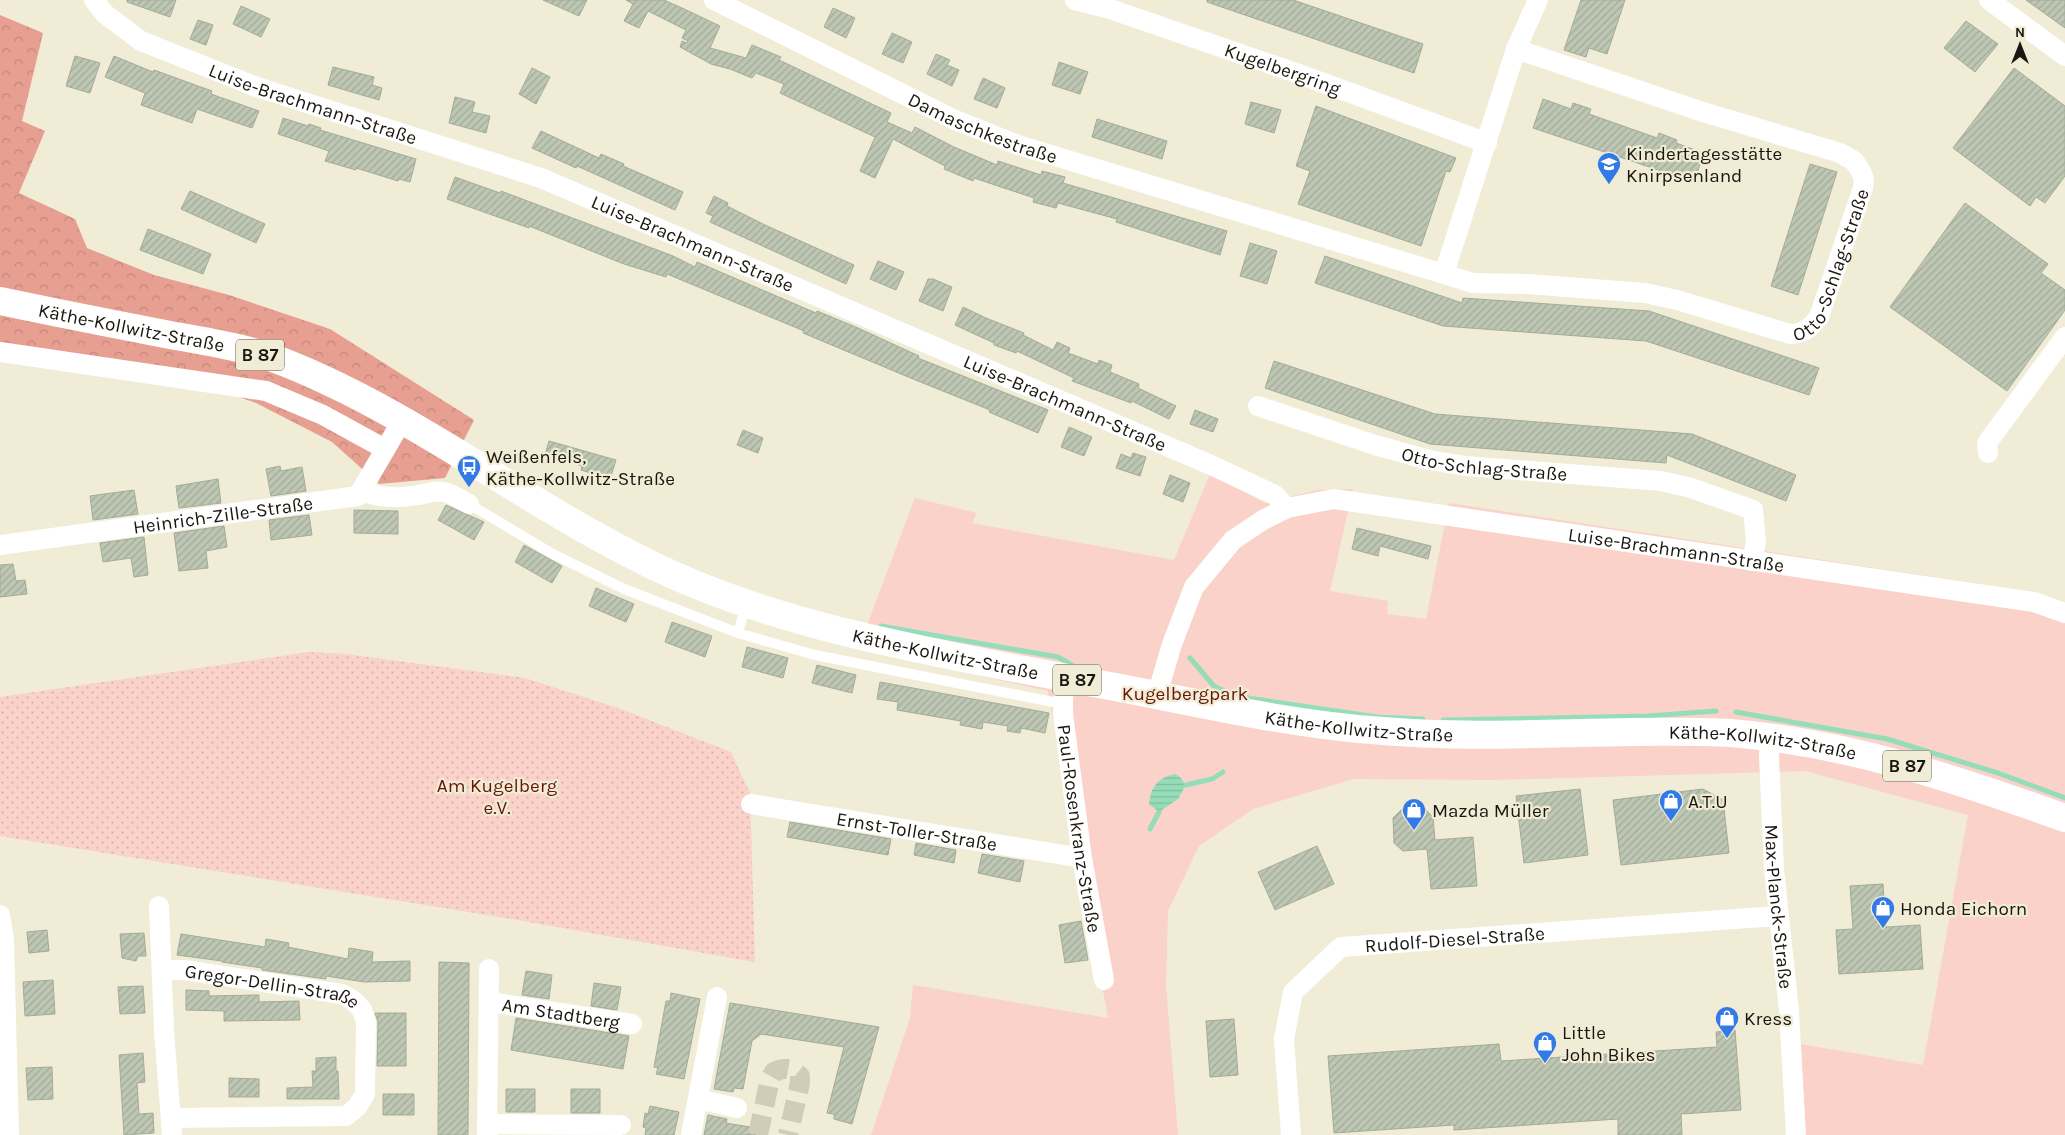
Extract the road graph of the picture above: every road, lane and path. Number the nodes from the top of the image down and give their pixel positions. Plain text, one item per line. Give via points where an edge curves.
1 (94, 0) edge
2 (714, 0) edge
3 (1075, 0) edge
4 (1538, 0) edge
5 (1989, 0) edge
6 (1516, 49) junction
7 (2065, 56) edge
8 (1487, 143) junction
9 (1312, 235) joint
10 (1444, 274) junction
11 (0, 302) edge
12 (2065, 337) edge
13 (0, 352) edge
14 (1258, 406) dead end
15 (403, 419) junction
16 (385, 449) junction
17 (1988, 453) dead end
18 (361, 491) junction
19 (469, 504) joint
20 (1287, 508) junction
21 (0, 545) edge
22 (1752, 561) junction
23 (747, 604) junction
24 (2065, 613) edge
25 (738, 633) junction
26 (1065, 691) junction
27 (1157, 695) junction
28 (1770, 737) junction
29 (751, 804) dead end
30 (2065, 818) edge
31 (1082, 858) junction
32 (159, 906) dead end
33 (0, 915) edge
34 (1778, 916) junction
35 (489, 969) dead end
36 (162, 970) junction
37 (1104, 980) dead end
38 (717, 997) dead end
39 (490, 1002) junction
40 (632, 1024) dead end
41 (698, 1100) junction
42 (737, 1108) dead end
43 (621, 1125) dead end
44 (172, 1126) edge
45 (487, 1130) edge
46 (9, 1135) edge
47 (691, 1135) edge
48 (1291, 1135) edge
49 (1796, 1135) edge

1 - 20 street, Luise-Brachmann-Straße via 105,14 141,41 254,86 540,178 1211,465 1275,495
2 - 9 street, Damaschkestraße via 983,132
3 - 8 street, Kugelbergring via 1299,74
4 - 6 street
5 - 7 street
6 - 8 street
6 - 10 street, Otto-Schlag-Straße via 1703,112 1840,153 1854,161 1861,170 1864,179 1859,201 1819,317 1802,334 1790,334 1645,292 1472,282
8 - 10 street
9 - 10 street, Otto-Schlag-Straße
11 - 15 main road, Käthe-Kollwitz-Straße / B 87 via 234,347 282,361
12 - 17 street via 1987,443
13 - 16 street via 266,391 323,415
14 - 22 street, Otto-Schlag-Straße via 1375,445 1437,461 1661,481 1691,488 1753,510 1756,542
15 - 16 street
15 - 23 main road, Käthe-Kollwitz-Straße / B 87 via 635,557
16 - 18 street
18 - 19 street via 377,498 446,492
18 - 21 street, Heinrich-Zille-Straße via 358,496
19 - 25 lane via 553,554 624,589
20 - 22 street, Luise-Brachmann-Straße via 1334,499
20 - 27 street, Luise-Brachmann-Straße via 1233,540 1194,587
22 - 24 street, Luise-Brachmann-Straße via 2034,602
23 - 25 lane
23 - 26 main road, Käthe-Kollwitz-Straße / B 87
25 - 26 lane via 815,655
26 - 27 main road, Käthe-Kollwitz-Straße / B 87
26 - 31 street, Paul-Rosenkranz-Straße
27 - 28 main road, Käthe-Kollwitz-Straße / B 87 via 1282,719 1385,732 1448,735 1706,732
28 - 30 main road, Käthe-Kollwitz-Straße / B 87 via 1838,748 1895,762
28 - 34 street, Max-Planck-Straße via 1768,756
29 - 31 street, Ernst-Toller-Straße
31 - 37 street, Paul-Rosenkranz-Straße
32 - 36 street, Gregor-Dellin-Straße
33 - 46 street via 4,939
34 - 48 street, Rudolf-Diesel-Straße via 1341,947 1293,992 1284,1039
34 - 49 street, Max-Planck-Straße via 1789,1011
35 - 39 street, Am Stadtberg
36 - 44 street, Gregor-Dellin-Straße
36 - 44 street, Gregor-Dellin-Straße via 184,970 342,994 362,1010 366,1022 365,1094 346,1116
38 - 41 street
39 - 40 street, Am Stadtberg
39 - 45 street, Am Stadtberg
41 - 42 street
41 - 47 street
43 - 45 street, Am Stadtberg

